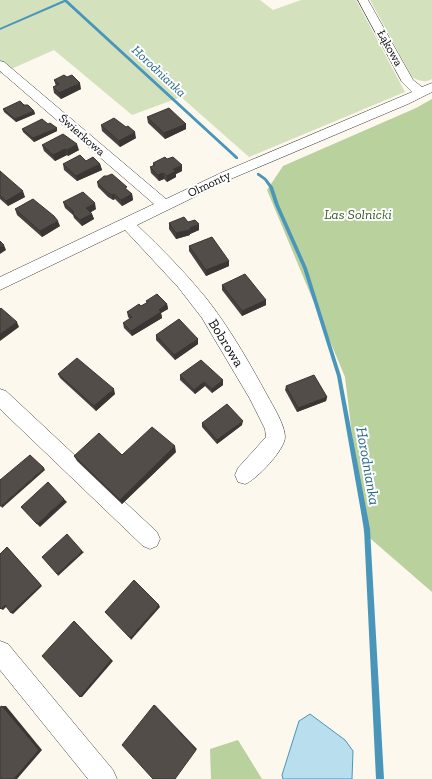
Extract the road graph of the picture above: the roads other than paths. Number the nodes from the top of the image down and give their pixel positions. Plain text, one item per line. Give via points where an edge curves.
1 (363, 0) edge
2 (0, 65) edge
3 (427, 90) edge
4 (164, 205) junction
5 (127, 223) junction
6 (0, 284) edge
7 (0, 397) edge
8 (245, 475) dead end
9 (150, 539) dead end
10 (0, 652) edge
11 (104, 779) edge

1 - 3 street, Łąkowa via 408,82
2 - 4 street, Świerkowa
3 - 4 street, Olmonty
4 - 5 street, Olmonty
5 - 6 street, Olmonty
5 - 8 street, Bobrowa via 200,303 267,411 276,430 276,439
7 - 9 street
10 - 11 street

